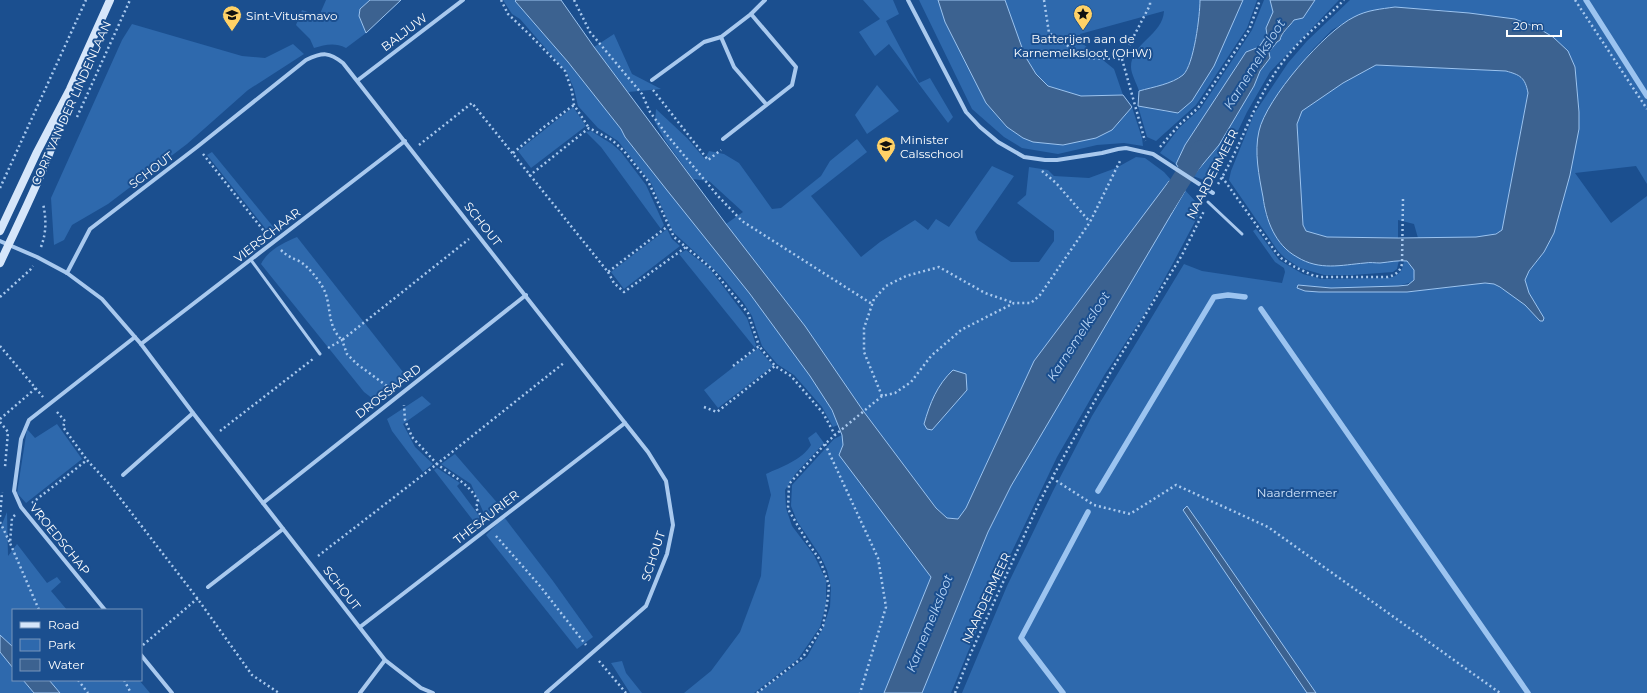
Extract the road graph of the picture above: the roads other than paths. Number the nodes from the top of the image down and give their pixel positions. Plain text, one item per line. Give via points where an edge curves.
1 (110, 0) edge
2 (463, 0) edge
3 (765, 0) edge
4 (908, 0) edge
5 (751, 14) junction
6 (721, 37) junction
7 (358, 80) junction
8 (652, 80) road end
9 (70, 89) junction
10 (766, 104) junction
11 (723, 139) road end
12 (405, 141) junction
13 (1212, 193) road end
14 (1208, 202) road end
15 (0, 230) edge
16 (1242, 234) dead end
17 (0, 241) edge
18 (8, 244) junction
19 (251, 260) junction
20 (0, 263) edge
21 (66, 273) junction
22 (526, 295) junction
23 (135, 337) junction
24 (141, 344) junction
25 (320, 354) road end
26 (193, 413) junction
27 (625, 423) junction
28 (123, 475) dead end
29 (263, 503) junction
30 (283, 529) junction
31 (208, 588) road end
32 (104, 609) edge
33 (360, 627) junction
34 (142, 656) edge
35 (385, 660) junction
36 (172, 693) edge
37 (360, 693) edge
38 (433, 693) edge
39 (546, 693) edge

1 - 9 main road, CORT VAN DER LINDENLAAN
2 - 7 street, BALJUW
3 - 5 street
4 - 13 street via 966,112 998,142 1024,157 1045,160 1126,148 1153,154
5 - 6 street
5 - 10 street via 796,68 792,85
6 - 8 street via 704,42
6 - 10 street via 734,67
7 - 12 street, SCHOUT
7 - 21 street, SCHOUT via 344,63 333,55 319,54 306,60 90,228
9 - 15 main road, CORT VAN DER LINDENLAAN
9 - 18 main road, CORT VAN DER LINDENLAAN via 62,118 37,183
10 - 11 street
12 - 19 street, VIERSCHAAR
12 - 22 street, SCHOUT
14 - 16 lane
17 - 18 street, SCHOUT
18 - 20 main road, CORT VAN DER LINDENLAAN
18 - 21 street, SCHOUT
19 - 24 street, VIERSCHAAR
19 - 25 lane
21 - 23 street, SCHOUT via 102,299
22 - 27 street, SCHOUT
22 - 29 street, DROSSAARD
23 - 24 street, SCHOUT
23 - 32 street, VROEDSCHAP via 29,420 21,439 14,490 22,508
24 - 26 street, SCHOUT
26 - 28 street
26 - 29 street, SCHOUT
27 - 33 street, THESAURIER
27 - 39 street, SCHOUT via 648,452 666,481 673,525 667,554 646,606
29 - 30 street, SCHOUT
30 - 31 street
30 - 33 street, SCHOUT
33 - 35 street, SCHOUT
34 - 36 street
35 - 37 street
35 - 38 street, SCHOUT via 421,688

